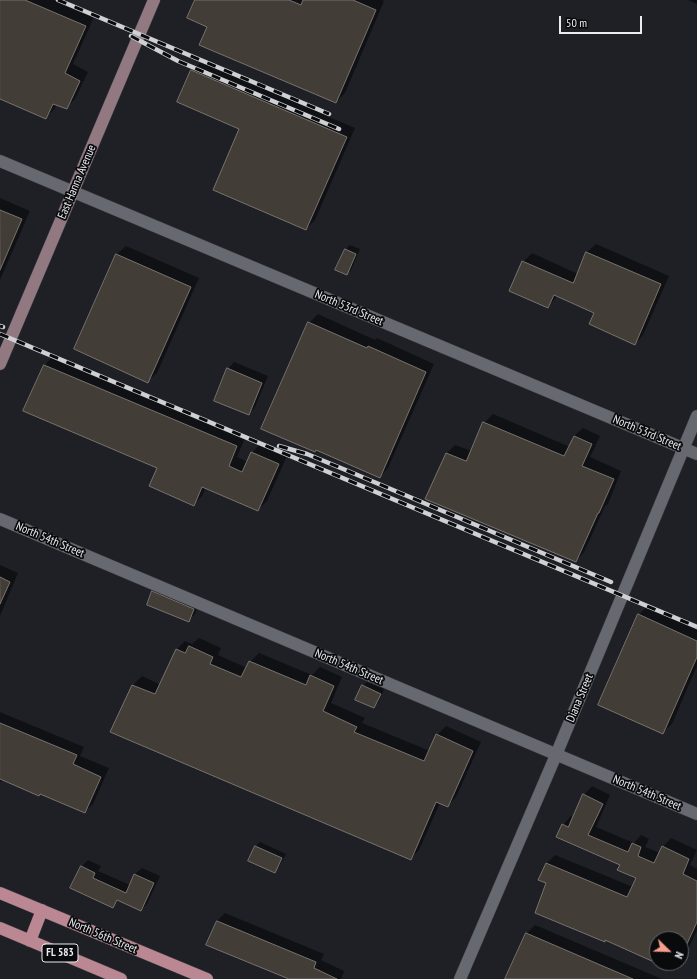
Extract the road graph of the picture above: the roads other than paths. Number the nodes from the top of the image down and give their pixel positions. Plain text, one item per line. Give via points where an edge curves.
1 (154, 0) edge
2 (0, 161) edge
3 (73, 191) junction
4 (0, 364) edge
5 (697, 416) edge
6 (683, 449) junction
7 (697, 454) edge
8 (0, 520) edge
9 (556, 755) junction
10 (697, 814) edge
11 (0, 892) edge
12 (42, 910) junction
13 (0, 928) edge
14 (30, 940) junction
15 (121, 979) edge
16 (207, 979) edge
17 (460, 979) edge

1 - 3 street, East Hanna Avenue
2 - 3 street, North 53rd Street
3 - 4 street, East Hanna Avenue
3 - 6 street, North 53rd Street
5 - 6 street, Diana Street
6 - 7 street, North 53rd Street
6 - 9 street, Diana Street
8 - 9 street, North 54th Street
9 - 10 street, North 54th Street
9 - 17 street, Diana Street
11 - 12 main road, North 56th Street / FL 583
12 - 14 main road
12 - 16 main road, North 56th Street / FL 583
13 - 14 main road, FL 583
14 - 15 main road, FL 583

